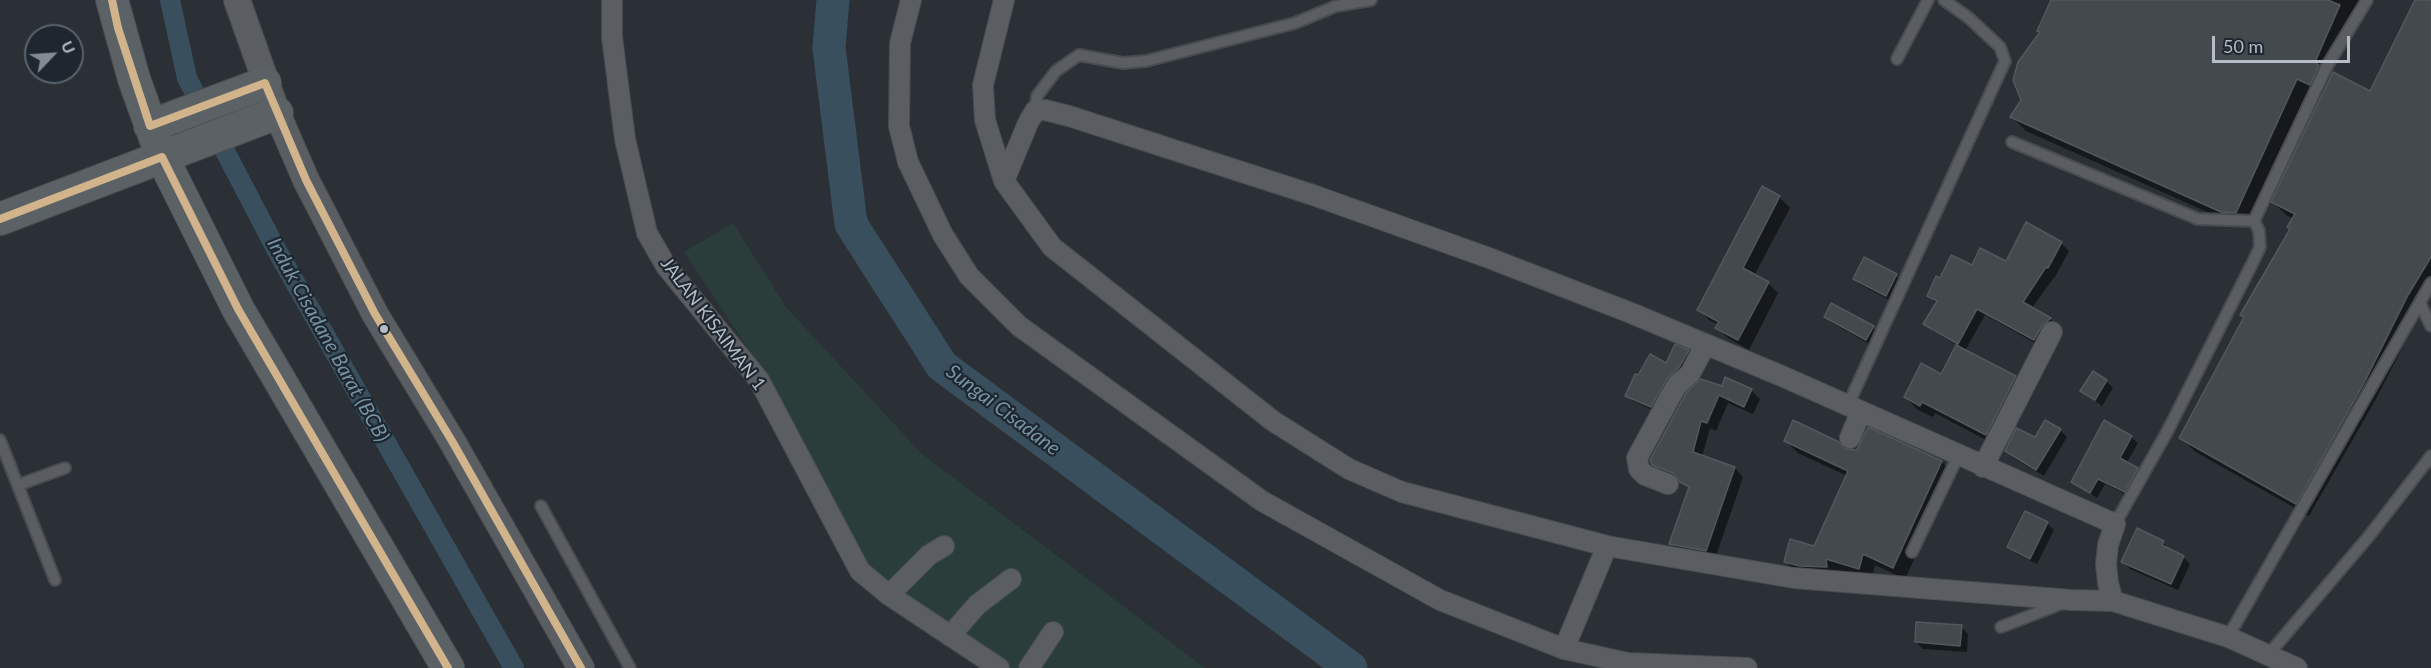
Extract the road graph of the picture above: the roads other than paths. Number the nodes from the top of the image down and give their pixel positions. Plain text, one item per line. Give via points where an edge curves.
1 (112, 0) edge
2 (237, 0) edge
3 (612, 0) edge
4 (911, 0) edge
5 (1004, 0) edge
6 (1371, 0) edge
7 (1929, 0) edge
8 (1944, 0) edge
9 (2367, 0) edge
10 (1897, 59) dead end
11 (256, 87) junction
12 (1035, 111) junction
13 (268, 116) junction
14 (158, 124) junction
15 (2013, 142) dead end
16 (170, 154) junction
17 (1004, 182) junction
18 (0, 219) edge
19 (2254, 221) junction
20 (2431, 283) edge
21 (2420, 303) junction
22 (2431, 326) edge
23 (2052, 332) dead end
24 (1705, 345) junction
25 (1855, 408) junction
26 (1850, 438) dead end
27 (0, 440) edge
28 (1959, 454) junction
29 (2431, 456) edge
30 (1983, 466) junction
31 (65, 468) dead end
32 (1668, 484) dead end
33 (18, 485) junction
34 (541, 506) dead end
35 (2115, 524) junction
36 (944, 546) dead end
37 (1607, 546) junction
38 (1912, 552) dead end
39 (1011, 579) dead end
40 (55, 580) dead end
41 (888, 595) junction
42 (2071, 600) junction
43 (2113, 601) junction
44 (2001, 627) dead end
45 (1053, 632) dead end
46 (950, 636) junction
47 (2228, 636) junction
48 (1564, 649) junction
49 (2268, 655) junction
50 (448, 668) edge
51 (581, 668) edge
52 (630, 668) edge
53 (999, 668) edge
54 (1029, 668) edge
55 (1747, 668) edge
56 (2297, 668) edge

1 - 14 main road via 118,28
2 - 11 street
3 - 41 street, JALAN KISAIMAN 1 via 612,36 625,139 647,233 666,266 759,380 860,571
4 - 48 street via 900,43 899,126 908,162 943,235 969,276 1019,326 1262,501 1440,600
5 - 17 street via 983,85 985,120
6 - 12 lane via 1336,6 1295,23 1146,61 1123,63 1080,55 1056,71 1037,96
7 - 10 lane
8 - 25 lane via 2000,46 2005,62
9 - 19 lane via 2327,66
11 - 13 street
11 - 14 main road
12 - 17 street
12 - 24 street via 1069,116 1313,195 1489,258
13 - 16 main road
13 - 51 street via 306,180 375,314
14 - 16 main road
15 - 19 lane via 2198,219
16 - 18 main road
16 - 50 main road via 238,309
17 - 37 street via 1052,247 1274,421 1349,469 1402,492
19 - 35 lane via 2261,239 2254,260 2167,432
20 - 21 lane
21 - 22 lane
21 - 47 lane
23 - 30 street
24 - 25 street
24 - 32 street via 1690,374 1670,397 1637,458 1645,476
25 - 26 street
25 - 28 street
27 - 33 lane
28 - 30 street
28 - 38 lane
29 - 49 lane
30 - 35 street
31 - 33 lane
33 - 40 lane
34 - 52 lane
35 - 43 street via 2106,564
36 - 41 street via 929,555
37 - 42 street via 1794,578
37 - 48 street
39 - 46 street via 977,605
41 - 46 street, JALAN KISAIMAN 1
42 - 43 street
42 - 44 lane
43 - 47 street
45 - 54 street
46 - 53 street, JALAN KISAIMAN 1
47 - 49 street
48 - 55 street via 1628,663
49 - 56 street

